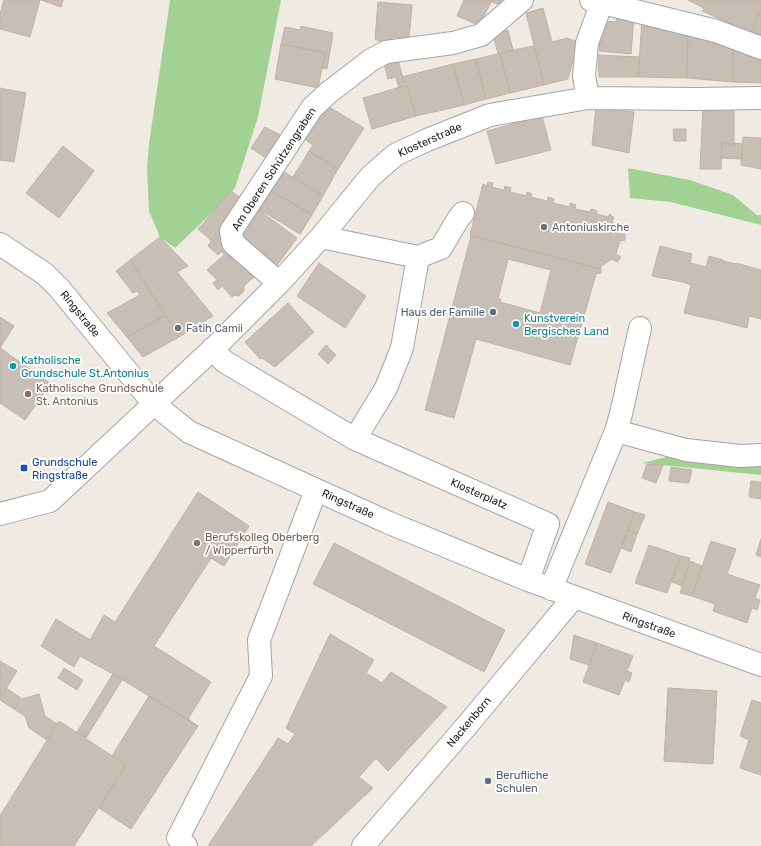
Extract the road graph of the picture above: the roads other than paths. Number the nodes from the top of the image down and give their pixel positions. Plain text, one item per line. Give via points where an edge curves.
1 (522, 0) edge
2 (597, 1) edge
3 (761, 48) edge
4 (588, 98) junction
5 (761, 98) edge
6 (463, 213) dead end
7 (321, 237) junction
8 (0, 244) edge
9 (418, 257) junction
10 (279, 283) junction
11 (640, 328) dead end
12 (215, 347) junction
13 (154, 404) junction
14 (616, 431) junction
15 (355, 439) junction
16 (761, 455) edge
17 (316, 490) junction
18 (0, 514) edge
19 (528, 580) junction
20 (551, 589) junction
21 (574, 597) junction
22 (761, 665) edge
23 (186, 846) edge
24 (363, 846) edge

1 - 10 street, Am Oberen Schützengraben via 481,35 453,43 386,52 371,60 312,108 231,231 233,243
2 - 3 street via 716,31
2 - 4 street via 587,43 584,76
4 - 5 street, Klosterstraße
4 - 7 street, Klosterstraße via 490,115 427,140 395,156 370,177
6 - 9 street via 441,248
7 - 9 street
7 - 10 street, Klosterstraße
8 - 13 street, Ringstraße via 45,274 59,288
9 - 15 street via 402,348 386,388
10 - 12 street, Klosterstraße
11 - 14 street
12 - 13 street, Klosterstraße
12 - 15 street, Klosterplatz via 225,362
13 - 17 street, Ringstraße via 189,432
13 - 18 street, Klosterstraße via 50,501
14 - 16 street via 686,450 740,456
14 - 20 street
15 - 19 street, Klosterplatz via 548,524
17 - 19 street, Ringstraße
17 - 23 street via 259,640 261,676 178,838
19 - 20 street, Ringstraße
20 - 21 street, Ringstraße
21 - 22 street, Ringstraße
21 - 24 street, Nackenborn

